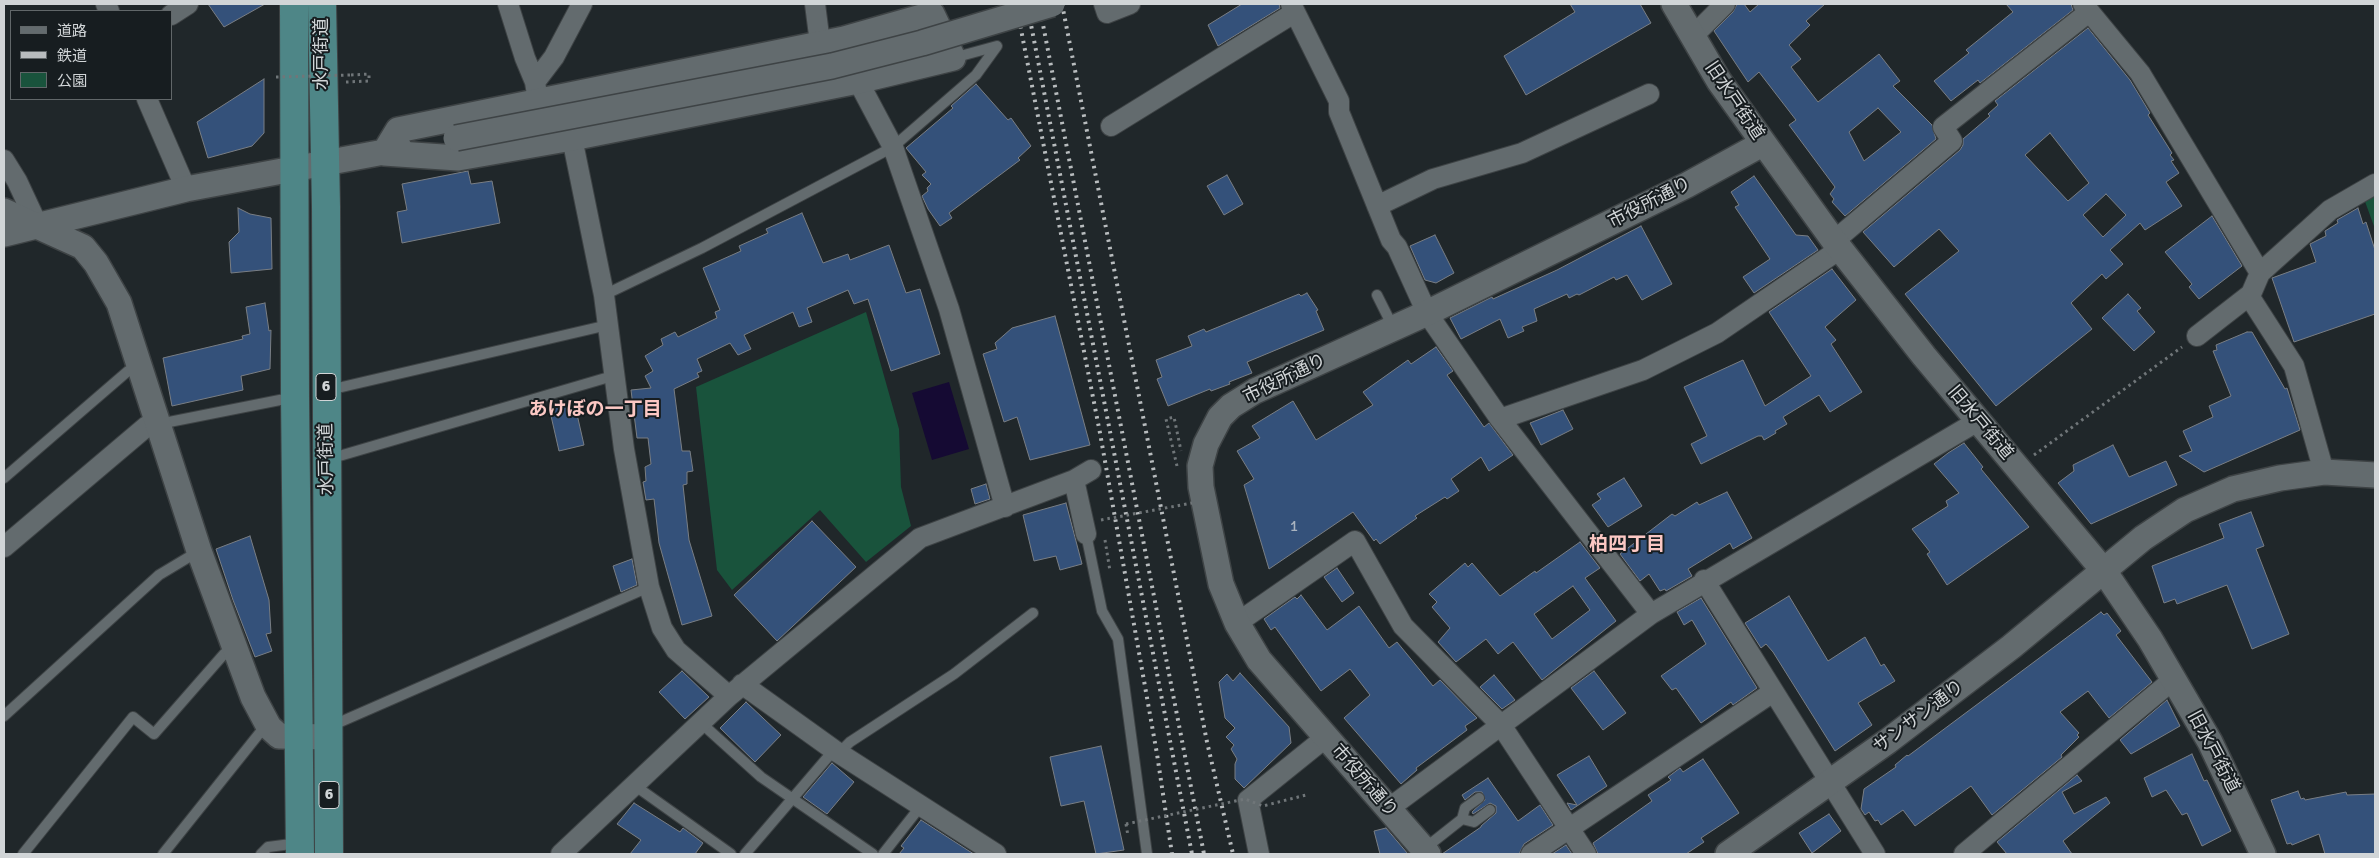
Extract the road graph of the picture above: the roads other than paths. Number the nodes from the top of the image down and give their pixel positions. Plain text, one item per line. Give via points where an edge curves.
1 (188, 4) edge
2 (294, 4) edge
3 (322, 4) edge
4 (508, 4) edge
5 (582, 4) edge
6 (815, 4) edge
7 (1052, 4) edge
8 (1104, 4) edge
9 (1130, 4) edge
10 (1674, 4) edge
11 (1725, 4) edge
12 (1293, 8) edge
13 (2086, 8) edge
14 (929, 9) edge
15 (172, 14) edge
16 (1692, 37) junction
17 (832, 41) junction
18 (953, 58) junction
19 (858, 81) junction
20 (536, 92) junction
21 (1649, 94) dead end
22 (147, 100) edge
23 (1111, 126) dead end
24 (572, 138) junction
25 (1762, 144) junction
26 (893, 146) junction
27 (384, 153) junction
28 (4, 160) edge
29 (324, 165) junction
30 (293, 170) junction
31 (2375, 184) edge
32 (186, 189) junction
33 (1377, 206) junction
34 (4, 211) edge
35 (38, 226) junction
36 (4, 234) edge
37 (1837, 245) junction
38 (2260, 273) junction
39 (2251, 294) junction
40 (604, 295) junction
41 (1377, 295) dead end
42 (1427, 313) junction
43 (608, 325) junction
44 (1394, 328) junction
45 (2196, 336) road end
46 (141, 367) junction
47 (616, 375) junction
48 (326, 390) junction
49 (295, 397) junction
50 (1500, 419) junction
51 (1978, 421) junction
52 (159, 424) junction
53 (327, 460) junction
54 (2324, 472) junction
55 (2375, 475) edge
56 (4, 478) edge
57 (1005, 508) junction
58 (1086, 534) joint
59 (4, 547) edge
60 (199, 551) junction
61 (2104, 571) junction
62 (1704, 580) junction
63 (649, 588) junction
64 (1033, 613) dead end
65 (1651, 614) junction
66 (1237, 624) junction
67 (234, 650) junction
68 (2174, 679) junction
69 (736, 690) junction
70 (1774, 692) junction
71 (4, 716) edge
72 (700, 722) junction
73 (1501, 725) junction
74 (269, 726) junction
75 (329, 732) junction
76 (299, 738) junction
77 (1325, 738) junction
78 (836, 751) junction
79 (1832, 782) junction
80 (634, 786) junction
81 (1478, 798) dead end
82 (792, 799) junction
83 (920, 807) junction
84 (1388, 809) junction
85 (1490, 810) dead end
86 (1462, 819) junction
87 (1571, 828) junction
88 (300, 849) edge
89 (1426, 852) edge
90 (23, 854) edge
91 (163, 854) edge
92 (261, 854) edge
93 (329, 854) edge
94 (561, 854) edge
95 (731, 854) edge
96 (745, 854) edge
97 (873, 854) edge
98 (883, 854) edge
99 (996, 854) edge
100 (1147, 854) edge
101 (1259, 854) edge
102 (1531, 854) edge
103 (1586, 854) edge
104 (1728, 854) edge
105 (1875, 854) edge
106 (1964, 854) edge
107 (2263, 854) edge

1 - 15 street
2 - 30 highway, 水戸街道 / 6
3 - 29 highway, 水戸街道 / 6
4 - 20 street
5 - 20 street
6 - 17 street
7 - 27 street, bridge via 832,66
8 - 9 street via 1107,12
10 - 16 street, 旧水戸街道
11 - 16 street
12 - 23 street
12 - 33 street via 1339,101 1339,112
13 - 37 street via 1943,127 1952,141
13 - 38 street via 2140,73
14 - 17 street
14 - 18 street
16 - 25 street, 旧水戸街道
17 - 19 street
17 - 20 street
18 - 19 street
18 - 26 lane via 997,46 976,75
19 - 24 street
19 - 26 street
20 - 27 street via 398,130
21 - 33 street via 1522,153 1433,179
22 - 32 street
24 - 27 street via 458,158
24 - 40 street
25 - 37 street, 旧水戸街道
25 - 42 street, 市役所通り via 1687,185
26 - 40 lane via 702,248
26 - 57 street via 949,309
27 - 29 street
28 - 35 street
29 - 30 street
29 - 48 highway, 水戸街道 / 6
30 - 32 street
30 - 49 highway, 水戸街道 / 6
31 - 38 street via 2330,210
32 - 35 street
33 - 42 street
34 - 35 street
35 - 36 street
35 - 46 street via 83,247 96,263 119,303
37 - 50 street via 1717,333 1643,370
37 - 51 street, 旧水戸街道
38 - 39 street
39 - 45 street
39 - 54 street via 2251,299 2294,366
40 - 43 street
41 - 44 lane
42 - 44 street, 市役所通り
42 - 50 street
43 - 47 street
43 - 48 lane
44 - 66 street, 市役所通り via 1255,391 1231,406 1206,444 1200,466 1201,486 1221,584
46 - 52 street
46 - 56 lane via 128,371
47 - 53 lane
47 - 63 street via 622,440
48 - 53 highway, 水戸街道 / 6
49 - 52 lane
49 - 76 highway, 水戸街道 / 6
50 - 65 street
51 - 61 street, 旧水戸街道
51 - 62 street
52 - 59 street via 147,426
52 - 60 street
53 - 75 highway, 水戸街道 / 6
54 - 55 street, サンサン通り
54 - 61 street, サンサン通り via 2234,489 2185,510 2143,538
57 - 58 street via 1082,475
57 - 69 street via 920,538
58 - 100 lane via 1102,611 1118,639
60 - 67 street
60 - 71 lane via 159,575
61 - 68 street, 旧水戸街道
61 - 79 street, サンサン通り via 2011,647
62 - 65 street
62 - 70 street
63 - 69 street via 662,628 676,650
63 - 75 lane
64 - 78 lane via 954,674
65 - 73 street
66 - 73 street via 1355,541 1403,626
66 - 77 street, 市役所通り via 1259,660
67 - 74 street
67 - 90 lane via 224,654 154,734 134,717
68 - 106 street
68 - 107 street, 旧水戸街道 via 2210,742
69 - 72 street
69 - 78 street
70 - 79 street
70 - 87 street
72 - 80 street
72 - 82 lane via 760,777
73 - 84 street
73 - 87 street
74 - 76 street via 279,736
74 - 91 lane via 262,730
75 - 76 street
75 - 93 highway, 水戸街道 / 6
76 - 88 highway, 水戸街道 / 6
77 - 84 street, 市役所通り
77 - 101 street via 1248,800
78 - 82 lane
78 - 83 street
79 - 104 street, サンサン通り
79 - 105 street
80 - 94 street
80 - 95 lane
81 - 86 lane via 1465,808
82 - 96 lane
82 - 97 lane
83 - 98 lane
83 - 99 street
84 - 89 street, 市役所通り
85 - 86 lane via 1474,822
86 - 89 lane
87 - 102 street
87 - 103 street
88 - 92 lane via 268,847

